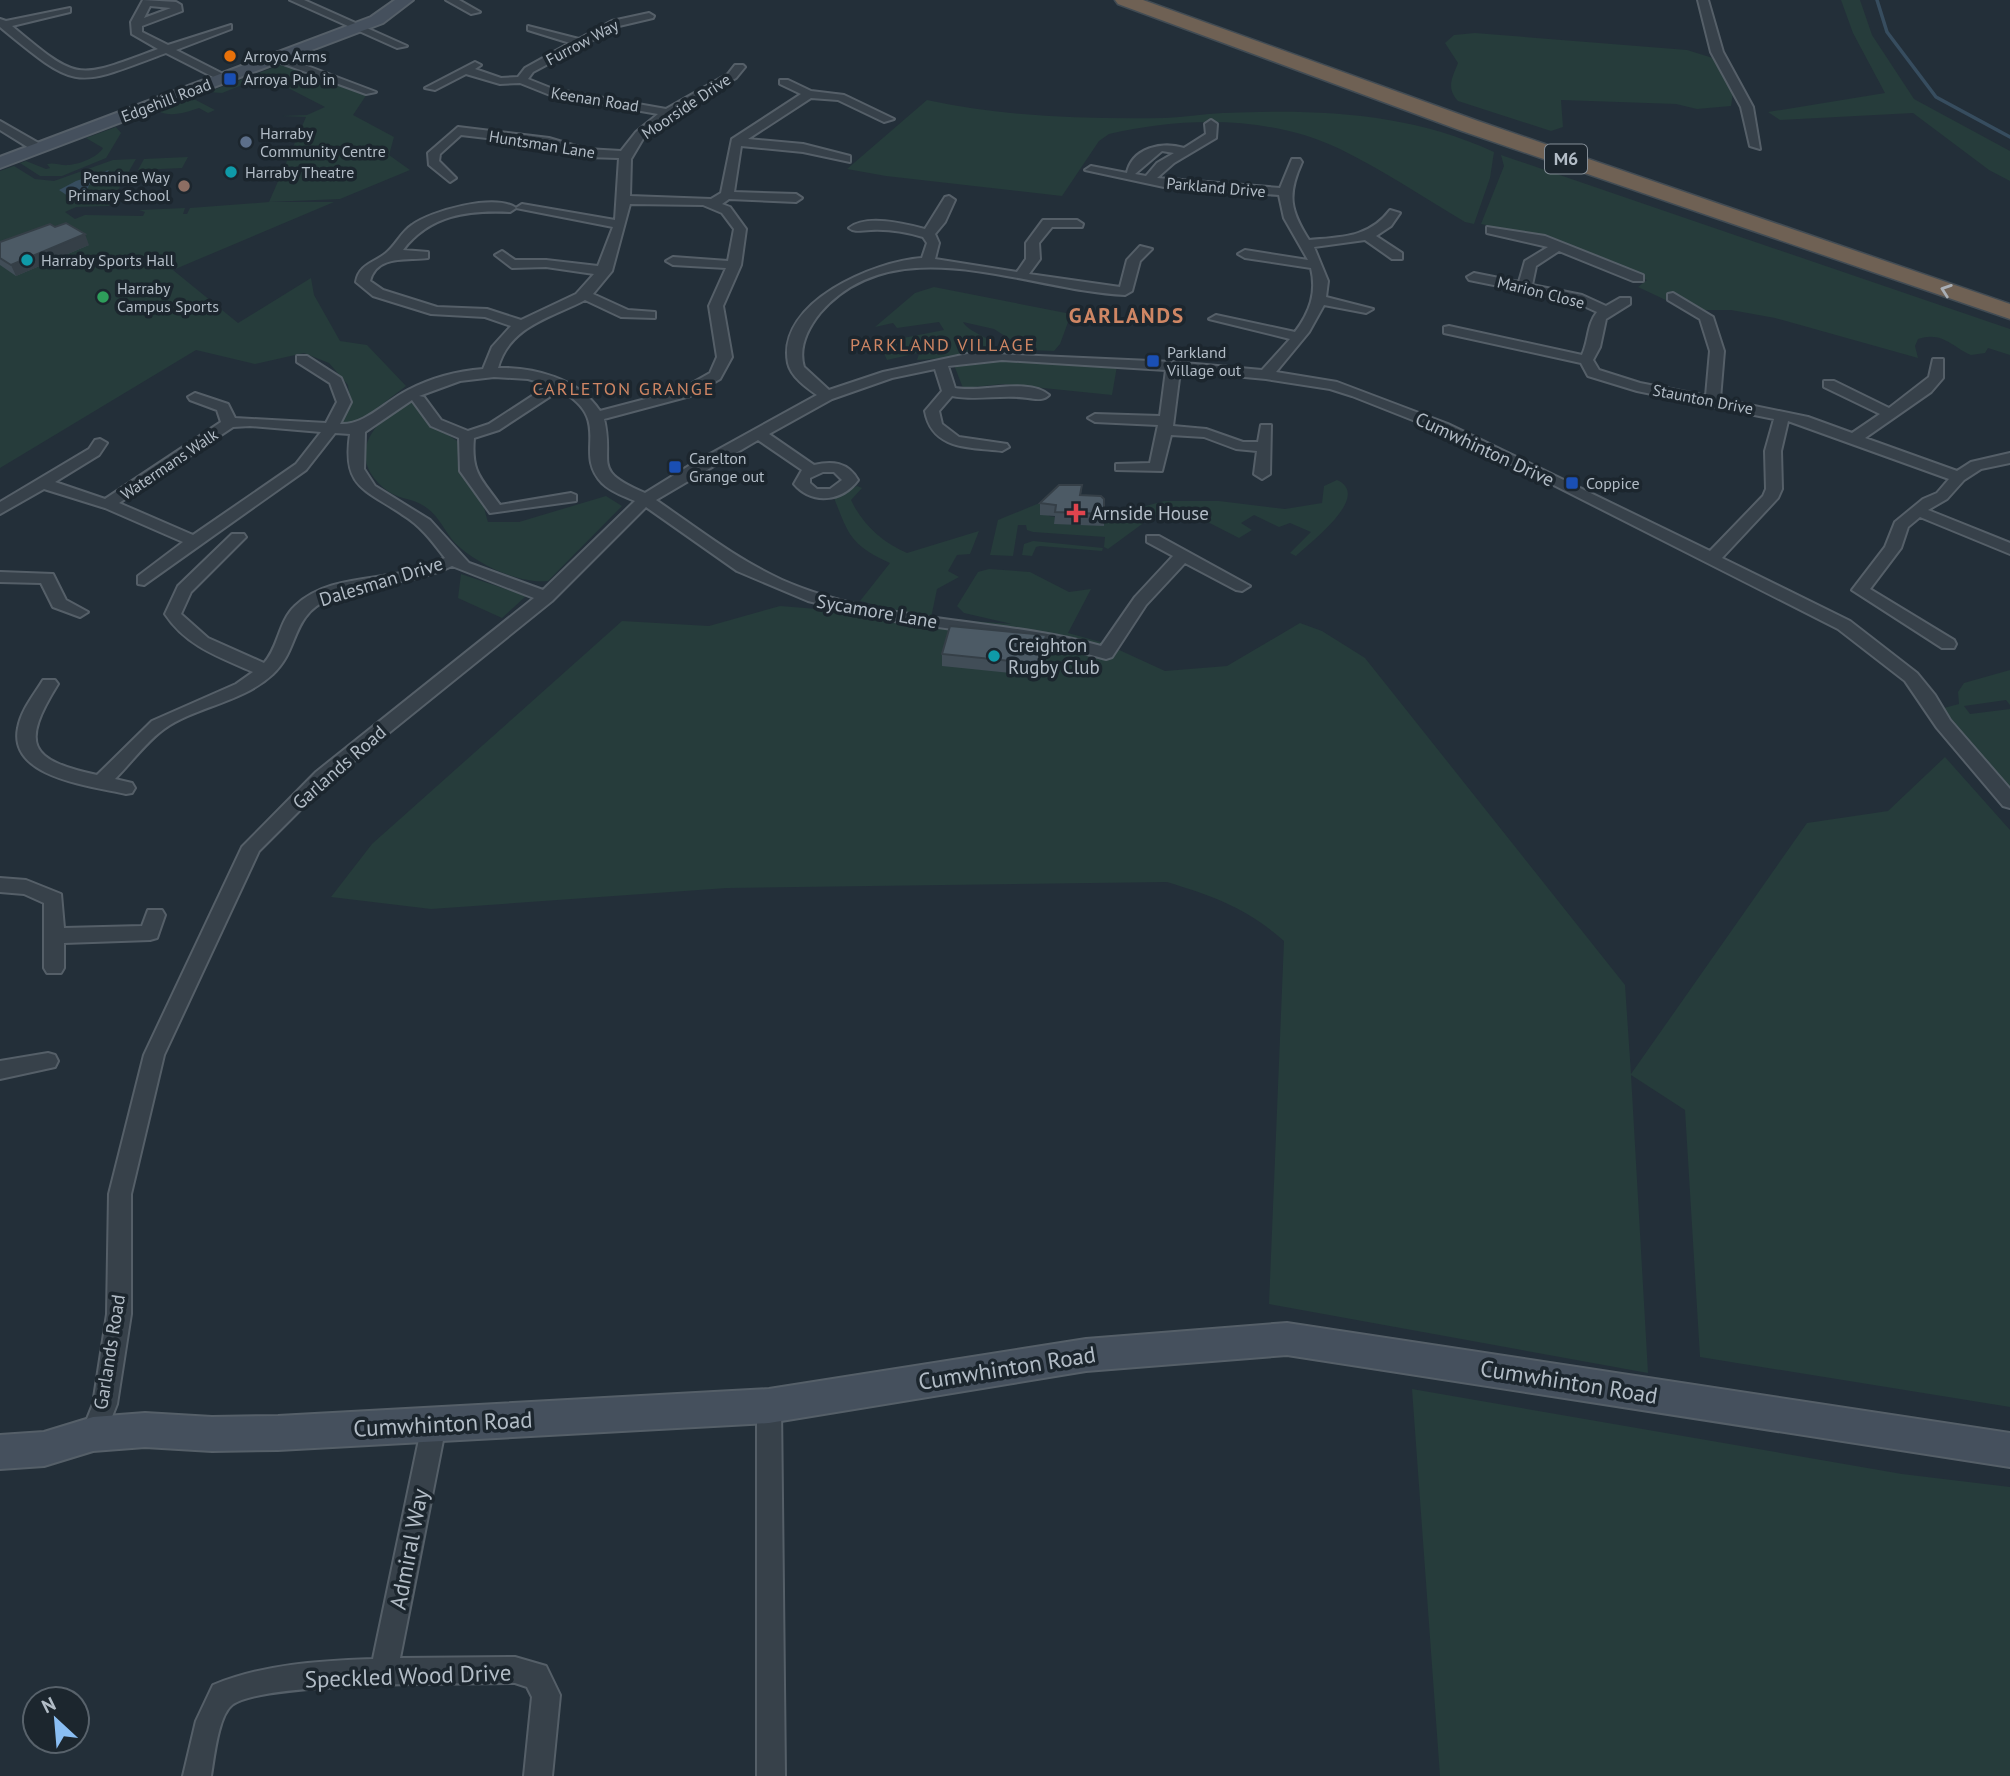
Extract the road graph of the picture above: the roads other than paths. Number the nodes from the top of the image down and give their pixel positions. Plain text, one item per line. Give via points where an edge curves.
1 (295, 0) edge
2 (405, 0) edge
3 (451, 0) edge
4 (1125, 0) edge
5 (1158, 0) edge
6 (1703, 0) edge
7 (148, 2) edge
8 (66, 10) dead end
9 (475, 12) dead end
10 (649, 16) dead end
11 (2, 23) edge
12 (136, 24) junction
13 (227, 27) dead end
14 (360, 27) junction
15 (532, 27) dead end
16 (581, 43) junction
17 (401, 46) dead end
18 (167, 49) junction
19 (277, 58) junction
20 (479, 63) dead end
21 (739, 67) dead end
22 (465, 70) junction
23 (223, 78) junction
24 (521, 80) junction
25 (784, 82) dead end
26 (431, 88) dead end
27 (370, 92) dead end
28 (809, 93) junction
29 (670, 113) junction
30 (888, 119) dead end
31 (1211, 124) dead end
32 (0, 125) edge
33 (439, 128) dead end
34 (458, 131) junction
35 (736, 142) junction
36 (1756, 146) dead end
37 (38, 148) junction
38 (1186, 153) junction
39 (626, 155) junction
40 (1145, 155) junction
41 (846, 159) dead end
42 (1296, 162) dead end
43 (0, 163) edge
44 (1165, 163) junction
45 (1091, 170) dead end
46 (1132, 171) dead end
47 (450, 178) dead end
48 (1149, 180) junction
49 (1283, 192) junction
50 (727, 195) junction
51 (796, 198) dead end
52 (625, 200) junction
53 (949, 200) dead end
54 (712, 204) junction
55 (1378, 210) dead end
56 (618, 224) junction
57 (1077, 224) dead end
58 (855, 228) dead end
59 (1492, 230) dead end
60 (928, 234) junction
61 (1369, 237) junction
62 (1306, 244) junction
63 (1558, 246) junction
64 (1145, 249) dead end
65 (393, 254) junction
66 (1245, 254) dead end
67 (423, 256) dead end
68 (1397, 256) dead end
69 (673, 261) dead end
70 (927, 262) junction
71 (734, 265) junction
72 (1317, 265) junction
73 (491, 271) dead end
74 (605, 271) junction
75 (1021, 275) junction
76 (1474, 277) dead end
77 (1638, 278) dead end
78 (1525, 285) junction
79 (2010, 293) edge
80 (585, 295) junction
81 (1673, 297) dead end
82 (1320, 300) junction
83 (1625, 301) dead end
84 (419, 307) junction
85 (1366, 309) dead end
86 (1607, 311) junction
87 (2010, 312) edge
88 (403, 318) dead end
89 (640, 319) dead end
90 (1216, 319) dead end
91 (521, 325) junction
92 (1449, 330) dead end
93 (1296, 336) junction
94 (302, 359) dead end
95 (1586, 360) junction
96 (1938, 362) dead end
97 (940, 363) junction
98 (1173, 366) junction
99 (489, 374) junction
100 (1266, 375) junction
101 (1829, 384) dead end
102 (559, 385) junction
103 (948, 391) junction
104 (1042, 395) dead end
105 (827, 396) junction
106 (195, 397) dead end
107 (419, 400) dead end
108 (1713, 401) junction
109 (1889, 413) junction
110 (1782, 415) junction
111 (596, 416) junction
112 (1095, 418) dead end
113 (229, 423) junction
114 (1165, 426) junction
115 (331, 428) junction
116 (1266, 428) dead end
117 (358, 430) junction
118 (759, 434) junction
119 (467, 436) junction
120 (1856, 437) junction
121 (100, 443) dead end
122 (1002, 447) dead end
123 (1265, 447) junction
124 (2010, 458) edge
125 (1121, 467) dead end
126 (811, 470) dead end
127 (1262, 474) dead end
128 (1959, 477) junction
129 (43, 483) junction
130 (571, 498) dead end
131 (645, 500) junction
132 (108, 504) junction
133 (0, 509) edge
134 (1918, 511) junction
135 (238, 537) dead end
136 (1153, 539) dead end
137 (194, 541) junction
138 (2010, 549) edge
139 (1184, 555) junction
140 (1712, 559) junction
141 (453, 560) junction
142 (0, 577) edge
143 (144, 580) dead end
144 (1242, 586) dead end
145 (546, 597) junction
146 (80, 612) dead end
147 (1948, 644) dead end
148 (266, 671) junction
149 (49, 684) dead end
150 (101, 782) junction
151 (126, 788) dead end
152 (2010, 801) edge
153 (0, 885) edge
154 (155, 915) dead end
155 (54, 936) junction
156 (54, 968) dead end
157 (48, 1061) dead end
158 (0, 1070) edge
159 (769, 1406) junction
160 (434, 1425) junction
161 (93, 1434) junction
162 (2010, 1450) edge
163 (0, 1452) edge
164 (384, 1672) junction
165 (197, 1776) edge
166 (538, 1776) edge
167 (771, 1776) edge

1 - 14 street
2 - 14 street, Edgehill Road via 391,13
3 - 9 street
87 -> 4 highway, M6 via 1470,126
5 - 79 highway, M6 via 1527,132
6 - 36 street via 1717,52 1747,107
7 - 12 street
7 - 12 street via 178,9
8 - 11 street
10 - 16 street, Furrow Way via 621,21
11 - 18 street via 73,77 98,75
12 - 18 street via 137,34
13 - 18 street
14 - 17 street
14 - 19 street, Edgehill Road
15 - 16 street
16 - 24 street, Furrow Way via 525,72
18 - 23 street
19 - 23 street, Edgehill Road
19 - 27 street
20 - 22 street
21 - 29 street, Moorside Drive via 732,76
22 - 24 street, Keenan Road via 500,81
22 - 26 street
23 - 37 street, Edgehill Road
24 - 29 street, Keenan Road via 551,92
25 - 28 street
28 - 30 street via 840,97
28 - 35 street
29 - 39 street, Moorside Drive via 635,141
31 - 38 street, Parkland Drive via 1212,135
32 - 37 street
33 - 34 street, Huntsman Lane
34 - 39 street, Huntsman Lane via 550,142 585,153
34 - 47 street via 434,153 433,162
35 - 41 street via 803,148
35 - 50 street
37 - 43 street, Edgehill Road
38 - 40 street via 1168,146
38 - 44 street, Parkland Drive
39 - 52 street, Moorside Drive via 622,170
40 - 44 street
40 - 46 street
42 - 49 street
44 - 48 street, Parkland Drive
45 - 48 street, Parkland Drive
48 - 49 street, Parkland Drive
49 - 62 street via 1291,221
50 - 51 street
50 - 54 street
52 - 54 street
52 - 56 street, Moorside Drive
53 - 60 street
54 - 71 street via 726,210 740,229
55 - 61 street via 1400,214
56 - 65 street via 516,208 475,209 439,216 417,227
56 - 74 street, Moorside Drive
57 - 75 street via 1048,223 1032,243 1033,259
58 - 60 street via 877,220
59 - 63 street
60 - 70 street via 933,243
61 - 62 street
61 - 68 street
62 - 72 street
63 - 77 street
63 - 78 street via 1530,264
64 - 75 street via 1134,260 1125,291 1068,288
65 - 67 street
65 - 84 street via 367,271 364,285
66 - 72 street
69 - 71 street
70 - 75 street
70 - 105 street via 860,278 825,298 806,319 795,361
71 - 111 street via 716,306 723,365 708,381 682,396
72 - 82 street
73 - 74 street via 507,259
74 - 80 street, Moorside Drive
76 - 78 street, Marion Close
78 - 86 street, Marion Close
80 - 89 street
80 - 91 street, Moorside Drive
81 - 108 street via 1706,317 1717,351
82 - 85 street
82 - 93 street
83 - 86 street
84 - 88 street
84 - 91 street via 486,313
86 - 95 street via 1596,325 1595,348
90 - 93 street
91 - 99 street, Moorside Drive via 493,354
92 - 95 street, Staunton Drive
93 - 100 street
94 - 115 street via 336,381 344,402
95 - 108 street, Staunton Drive via 1593,373 1637,387
96 - 109 street via 1936,378 1926,389
97 - 98 street, Cumwhinton Drive via 1002,356
97 - 103 street
97 - 105 street, Garlands Road
98 - 100 street, Cumwhinton Drive
98 - 114 street
99 - 102 street via 527,375
99 - 117 street via 423,387 391,403
100 - 140 street, Cumwhinton Drive via 1332,386 1443,427
101 - 109 street
102 - 111 street via 581,397
102 - 119 street via 494,427
103 - 104 street
103 - 122 street via 932,411 938,430 962,444
105 - 118 street, Garlands Road
106 - 113 street, Watermans Walk via 223,407
107 - 119 street via 436,424
108 - 110 street, Staunton Drive
109 - 120 street
110 - 120 street, Staunton Drive
110 - 140 street via 1773,451 1770,498
111 - 131 street, Sycamore Lane via 600,432 597,462 604,476 614,486
112 - 114 street
113 - 115 street, Watermans Walk
113 - 132 street, Watermans Walk
114 - 123 street via 1206,433 1241,446
114 - 125 street via 1157,468
115 - 117 street, Watermans Walk
115 - 137 street via 301,467
116 - 123 street
117 - 141 street via 353,463 363,485 421,519
118 - 126 street
118 - 131 street, Garlands Road
119 - 130 street via 463,464 496,510
120 - 128 street, Staunton Drive
121 - 129 street via 94,452
123 - 127 street
124 - 128 street via 1976,465
128 - 134 street via 1942,496
129 - 132 street, Watermans Walk
129 - 133 street
131 - 139 street, Sycamore Lane via 743,567 808,598 882,616 1042,637 1106,653 1150,588
131 - 145 street, Garlands Road
132 - 137 street, Watermans Walk
134 - 138 street
134 - 147 street via 1902,525 1893,548 1860,590
135 - 148 street via 184,590 173,614 182,628 200,640
136 - 139 street
137 - 143 street
139 - 144 street
140 - 152 street, Cumwhinton Drive via 1814,607 1875,647 1910,677 1943,724
141 - 145 street
141 - 148 street, Dalesman Drive via 414,576 346,589 311,602 290,624 283,653
142 - 146 street via 47,578 59,603
145 - 161 street, Garlands Road via 322,777 251,847 154,1055 120,1195 119,1314 105,1404
148 - 150 street, Dalesman Drive via 243,688 158,725
149 - 150 street via 23,728 25,748 31,759 47,769
150 - 151 street
153 - 155 street via 26,887 54,899
154 - 155 street via 150,933
155 - 156 street
157 - 158 street
159 - 160 street, Cumwhinton Road
159 - 162 street, Cumwhinton Road via 1086,1355 1287,1339
159 - 167 street
160 - 161 street, Cumwhinton Road via 265,1433 145,1430
160 - 164 street, Admiral Way
161 - 163 street, Cumwhinton Road via 44,1449
164 - 165 street, Speckled Wood Drive via 250,1683 221,1696 210,1720
164 - 166 street, Speckled Wood Drive via 516,1670 536,1676 546,1695

